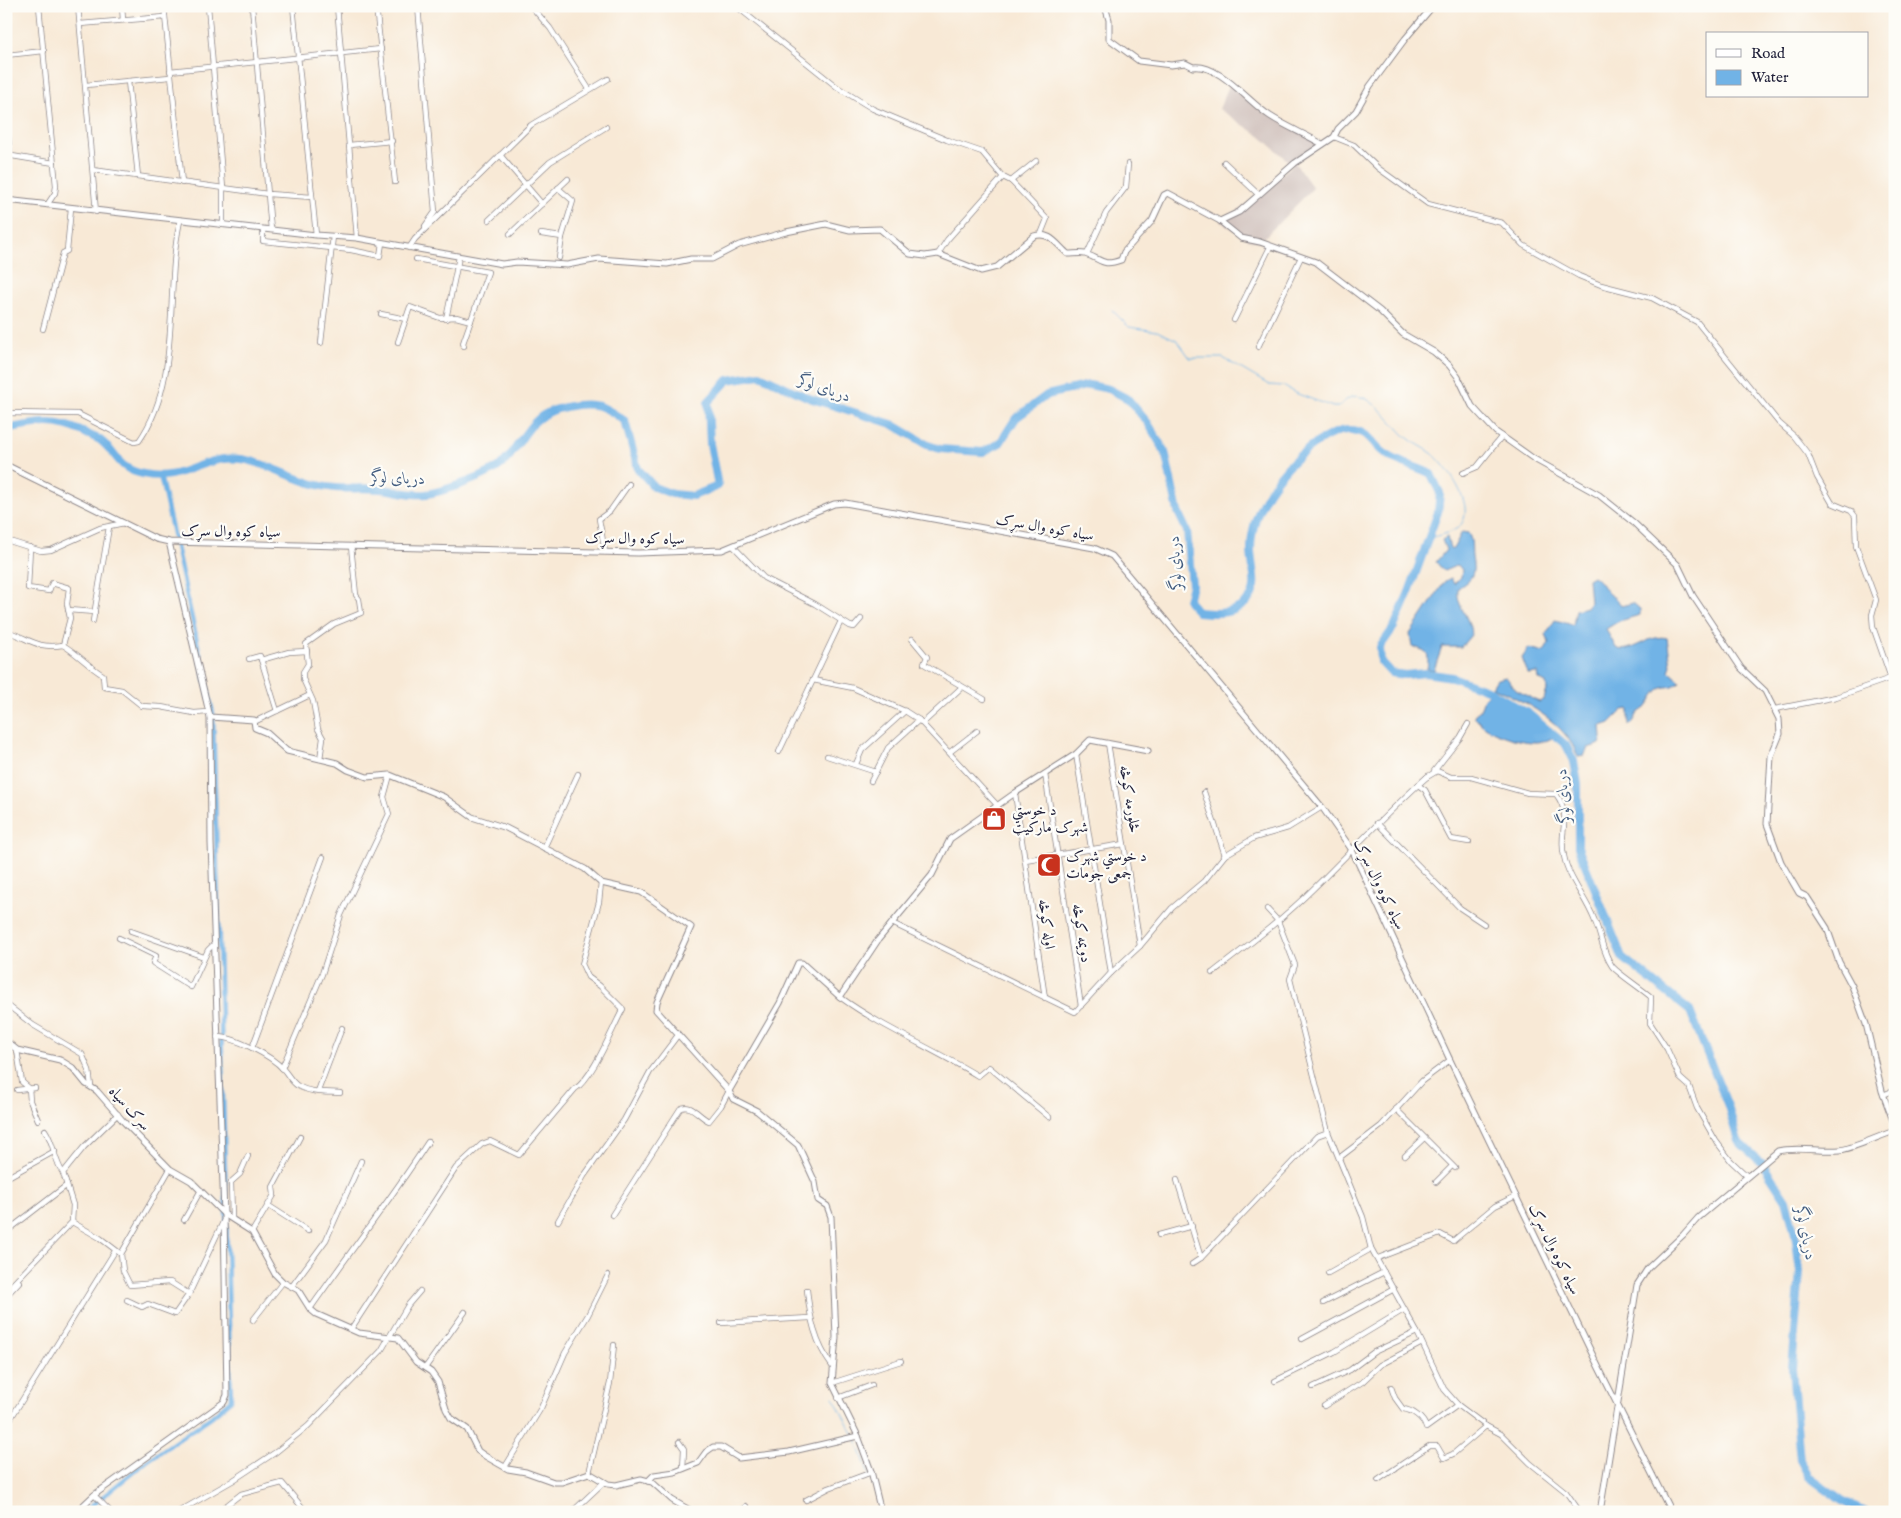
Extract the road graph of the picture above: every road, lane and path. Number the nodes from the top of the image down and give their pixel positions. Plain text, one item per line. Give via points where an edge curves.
1 (39, 6) edge
2 (78, 6) edge
3 (122, 6) edge
4 (164, 6) edge
5 (208, 6) edge
6 (252, 6) edge
7 (293, 6) edge
8 (337, 6) edge
9 (376, 6) edge
10 (418, 6) edge
11 (531, 6) edge
12 (736, 6) edge
13 (1105, 6) edge
14 (1433, 6) edge
15 (165, 16) junction
16 (123, 20) junction
17 (80, 24) junction
18 (381, 49) junction
19 (44, 51) junction
20 (341, 53) junction
21 (6, 55) edge
22 (298, 57) junction
23 (256, 62) junction
24 (213, 66) junction
25 (170, 70) junction
26 (170, 77) junction
27 (608, 79) dead end
28 (128, 81) junction
29 (86, 85) junction
30 (589, 89) junction
31 (6, 116) edge
32 (606, 127) dead end
33 (1334, 137) junction
34 (392, 141) junction
35 (1322, 144) junction
36 (349, 145) junction
37 (8, 155) edge
38 (500, 155) junction
39 (1036, 161) dead end
40 (1224, 162) dead end
41 (54, 163) junction
42 (1128, 164) dead end
43 (93, 170) junction
44 (138, 176) junction
45 (1003, 177) junction
46 (568, 179) dead end
47 (1012, 181) junction
48 (395, 182) dead end
49 (182, 183) junction
50 (526, 185) junction
51 (223, 188) junction
52 (558, 188) junction
53 (268, 194) junction
54 (1259, 194) junction
55 (312, 197) junction
56 (6, 200) edge
57 (542, 204) junction
58 (47, 205) junction
59 (71, 209) junction
60 (96, 212) junction
61 (489, 220) dead end
62 (1220, 221) junction
63 (179, 224) junction
64 (223, 225) junction
65 (263, 230) junction
66 (271, 230) junction
67 (510, 234) dead end
68 (542, 234) dead end
69 (1041, 234) junction
70 (316, 235) junction
71 (333, 236) junction
72 (562, 237) junction
73 (357, 238) junction
74 (414, 239) junction
75 (382, 243) junction
76 (332, 247) junction
77 (1270, 247) junction
78 (409, 248) junction
79 (938, 254) junction
80 (1087, 254) junction
81 (459, 257) junction
82 (560, 258) dead end
83 (1301, 258) junction
84 (416, 259) dead end
85 (458, 266) junction
86 (381, 314) dead end
87 (406, 318) junction
88 (446, 319) junction
89 (1234, 320) dead end
90 (471, 321) junction
91 (43, 329) dead end
92 (398, 342) dead end
93 (321, 343) dead end
94 (464, 346) dead end
95 (1258, 348) dead end
96 (6, 413) edge
97 (1502, 436) junction
98 (6, 465) edge
99 (1463, 473) dead end
100 (629, 484) dead end
101 (124, 523) junction
102 (109, 527) junction
103 (6, 540) edge
104 (172, 542) junction
105 (351, 546) junction
106 (732, 546) junction
107 (30, 547) junction
108 (605, 552) junction
109 (68, 610) junction
110 (94, 612) junction
111 (861, 619) dead end
112 (93, 621) dead end
113 (841, 621) junction
114 (6, 631) edge
115 (912, 638) dead end
116 (63, 645) junction
117 (307, 651) junction
118 (249, 659) dead end
119 (261, 660) junction
120 (813, 680) junction
121 (962, 687) junction
122 (310, 695) junction
123 (984, 699) dead end
124 (1775, 709) junction
125 (277, 711) junction
126 (905, 711) junction
127 (211, 715) junction
128 (254, 722) junction
129 (921, 722) junction
130 (1468, 724) dead end
131 (977, 731) dead end
132 (1108, 743) junction
133 (1148, 751) dead end
134 (779, 752) dead end
135 (950, 752) junction
136 (1076, 754) junction
137 (827, 756) dead end
138 (320, 759) junction
139 (856, 764) junction
140 (876, 772) junction
141 (578, 774) dead end
142 (1045, 774) junction
143 (390, 775) junction
144 (1427, 777) junction
145 (871, 781) dead end
146 (1418, 785) junction
147 (1204, 792) dead end
148 (1014, 793) junction
149 (998, 806) junction
150 (1322, 807) junction
151 (1376, 823) junction
152 (1469, 842) dead end
153 (1124, 844) junction
154 (544, 848) junction
155 (1091, 850) junction
156 (1352, 850) junction
157 (1058, 855) junction
158 (1225, 855) junction
159 (323, 857) dead end
160 (1025, 860) junction
161 (601, 883) junction
162 (1267, 909) dead end
163 (1278, 921) junction
164 (892, 923) junction
165 (1484, 924) dead end
166 (131, 931) dead end
167 (119, 938) dead end
168 (214, 944) junction
169 (1140, 946) junction
170 (204, 957) junction
171 (1111, 973) junction
172 (1212, 973) dead end
173 (840, 997) junction
174 (1045, 998) junction
175 (6, 1004) edge
176 (1081, 1006) junction
177 (342, 1028) dead end
178 (678, 1035) junction
179 (219, 1037) junction
180 (6, 1041) edge
181 (252, 1048) junction
182 (18, 1050) junction
183 (1450, 1060) junction
184 (282, 1068) junction
185 (91, 1086) junction
186 (29, 1088) junction
187 (35, 1088) dead end
188 (17, 1090) dead end
189 (1895, 1090) edge
190 (318, 1091) junction
191 (729, 1091) junction
192 (340, 1093) dead end
193 (1883, 1095) junction
194 (1396, 1109) junction
195 (118, 1114) junction
196 (1049, 1117) dead end
197 (38, 1120) dead end
198 (1895, 1126) edge
199 (45, 1130) dead end
200 (1895, 1130) edge
201 (1328, 1132) junction
202 (300, 1137) dead end
203 (1424, 1138) junction
204 (428, 1142) dead end
205 (54, 1151) junction
206 (248, 1156) dead end
207 (1405, 1156) dead end
208 (1339, 1158) junction
209 (361, 1161) dead end
210 (170, 1169) junction
211 (63, 1173) junction
212 (1747, 1176) junction
213 (6, 1178) edge
214 (1177, 1180) dead end
215 (1436, 1182) dead end
216 (67, 1185) junction
217 (201, 1190) junction
218 (1516, 1196) junction
219 (269, 1206) junction
220 (612, 1215) dead end
221 (227, 1217) junction
222 (184, 1220) dead end
223 (558, 1221) dead end
224 (72, 1222) junction
225 (1192, 1226) junction
226 (308, 1231) dead end
227 (6, 1232) edge
228 (252, 1232) junction
229 (1160, 1235) dead end
230 (1371, 1249) junction
231 (115, 1251) junction
232 (121, 1254) junction
233 (1202, 1258) junction
234 (1378, 1258) junction
235 (1192, 1264) dead end
236 (1384, 1272) junction
237 (1328, 1273) dead end
238 (608, 1274) dead end
239 (19, 1282) dead end
240 (283, 1282) junction
241 (292, 1286) junction
242 (807, 1290) dead end
243 (1394, 1290) junction
244 (6, 1291) edge
245 (420, 1291) dead end
246 (189, 1294) junction
247 (6, 1296) edge
248 (127, 1300) dead end
249 (1323, 1303) dead end
250 (310, 1309) junction
251 (1405, 1309) junction
252 (465, 1312) dead end
253 (810, 1318) junction
254 (252, 1320) dead end
255 (721, 1323) dead end
256 (351, 1329) junction
257 (1417, 1332) junction
258 (390, 1336) junction
259 (1302, 1339) dead end
260 (1422, 1343) junction
261 (614, 1345) dead end
262 (901, 1361) dead end
263 (832, 1366) junction
264 (425, 1368) junction
265 (1275, 1381) dead end
266 (832, 1383) junction
267 (872, 1385) dead end
268 (1391, 1386) dead end
269 (1313, 1387) dead end
270 (838, 1398) junction
271 (1616, 1404) junction
272 (1458, 1405) junction
273 (1324, 1406) dead end
274 (6, 1426) edge
275 (1486, 1426) junction
276 (855, 1436) junction
277 (679, 1442) dead end
278 (505, 1468) junction
279 (683, 1469) junction
280 (872, 1472) junction
281 (589, 1473) junction
282 (1378, 1480) dead end
283 (648, 1481) junction
284 (604, 1482) junction
285 (97, 1498) junction
286 (806, 1500) dead end
287 (746, 1506) dead end
288 (302, 1507) dead end
289 (76, 1512) edge
290 (111, 1512) edge
291 (178, 1512) edge
292 (218, 1512) edge
293 (572, 1512) edge
294 (693, 1512) edge
295 (742, 1512) edge
296 (881, 1512) edge
297 (1580, 1512) edge
298 (1600, 1512) edge
299 (1671, 1512) edge

1 - 19 street
2 - 17 street
3 - 16 street
4 - 15 street
5 - 24 street
6 - 23 street
7 - 22 street
8 - 20 street
9 - 18 street
10 - 74 street via 435,212
11 - 30 street via 550,28
12 - 45 street via 837,87 873,109 982,152
13 - 35 street via 1109,39 1139,61 1171,65 1185,62 1193,67 1201,66 1227,80 1269,116
14 - 33 street
15 - 16 street
15 - 25 street
16 - 17 street
17 - 29 street
18 - 20 street
18 - 34 street
19 - 21 street
19 - 41 street
20 - 22 street
20 - 36 street
22 - 23 street
22 - 55 street
23 - 24 street
23 - 53 street
24 - 25 street
24 - 51 street
25 - 26 street
26 - 28 street
26 - 49 street
27 - 30 street
28 - 29 street
28 - 44 street
29 - 43 street
30 - 38 street via 531,125
31 - 37 street
32 - 50 street via 550,162
33 - 35 street
33 - 124 street via 1354,145 1378,168 1428,204 1502,223 1522,245 1579,276 1652,298 1696,322 1808,454 1832,503 1855,516 1856,546 1876,600 1873,626 1891,678 1836,696
34 - 36 street
34 - 48 street
35 - 54 street
36 - 73 street
37 - 41 street
38 - 50 street
38 - 74 street
39 - 47 street
40 - 54 street
41 - 58 street via 55,193
42 - 80 street via 1126,187 1106,213
43 - 44 street
43 - 60 street
44 - 49 street
45 - 47 street
45 - 79 street
46 - 52 street
47 - 69 street via 1047,219
49 - 51 street
50 - 57 street
50 - 61 street
51 - 53 street
51 - 64 street
52 - 57 street
52 - 72 street via 573,201
53 - 55 street
53 - 66 street
54 - 62 street via 1239,212
55 - 70 street
56 - 58 street
57 - 67 street
58 - 59 street
59 - 60 street
59 - 91 street via 67,251 63,253
60 - 63 street
62 - 77 street via 1235,235
62 - 80 street via 1166,194 1152,221 1120,260 1106,264
63 - 64 street
63 - 96 street via 167,368 161,394 139,441 134,442 71,413
64 - 65 street
65 - 66 street
65 - 76 street via 263,241
66 - 70 street
68 - 72 street
69 - 79 street via 1034,236 997,267 985,271
69 - 80 street via 1047,235 1068,254
70 - 71 street
71 - 73 street
71 - 76 street
72 - 82 street
73 - 75 street
74 - 78 street
75 - 76 street via 380,256
75 - 78 street
76 - 93 street
77 - 83 street
77 - 89 street
78 - 81 street
79 - 81 street via 910,254 880,229 850,230 826,224 739,245 712,259 666,264 599,260 567,265 502,264
81 - 85 street
83 - 95 street
83 - 97 street via 1316,262 1380,311 1403,334 1434,352 1454,370 1478,413
84 - 85 street
85 - 88 street
85 - 90 street via 488,272
86 - 87 street
87 - 88 street via 410,307
87 - 92 street
88 - 90 street via 456,317
90 - 94 street
97 - 99 street via 1476,467
97 - 124 street via 1534,459 1599,494 1678,565 1693,596 1741,668 1765,691
98 - 101 street, سیاه کوه وال سړک
100 - 108 street via 610,511 599,519
101 - 102 street
101 - 104 street, سیاه کوه وال سړک via 156,539
102 - 107 street via 51,550
102 - 110 street
103 - 107 street
104 - 105 street, سیاه کوه وال سړک
104 - 127 street
105 - 108 street, سیاه کوه وال سړک
105 - 117 street via 361,613 322,631 306,644
106 - 108 street, سیاه کوه وال سړک via 709,551
106 - 113 street via 764,578
106 - 150 street, سیاه کوه وال سړک via 834,504 845,503 1104,551 1118,561
107 - 109 street via 28,588 49,590 52,583 69,588
109 - 110 street
109 - 116 street via 70,618
110 - 112 street
111 - 113 street via 854,627
113 - 120 street
114 - 116 street via 37,645
115 - 121 street via 927,657 924,664
116 - 127 street via 103,675 104,687 122,690 142,706
117 - 119 street
117 - 122 street via 308,664 303,679
118 - 119 street via 260,656
119 - 125 street
120 - 126 street via 854,688
120 - 134 street
121 - 123 street
121 - 129 street
122 - 125 street
122 - 138 street via 323,738
124 - 193 street via 1781,728 1771,756 1768,824 1781,862 1799,893 1806,897 1827,928 1852,986 1866,1024
125 - 128 street
126 - 129 street
126 - 139 street via 862,750
127 - 128 street
127 - 168 street
128 - 138 street via 255,728 267,733 287,751
129 - 135 street
129 - 140 street via 888,748
130 - 144 street
131 - 135 street
132 - 133 street
132 - 136 street via 1090,740
132 - 153 street, څلورمه کوڅه
135 - 149 street
136 - 142 street
136 - 155 street
137 - 139 street
138 - 143 street via 367,777
139 - 140 street
140 - 145 street
141 - 154 street
142 - 148 street
142 - 157 street, دویمه کوڅه
143 - 154 street via 444,797 472,817 506,828
143 - 184 street via 384,797 389,814 341,916 322,974
144 - 146 street
144 - 212 street via 1437,770 1451,777 1471,777 1528,793 1556,794 1564,805 1564,858 1594,919 1606,954 1613,967 1651,997 1650,1023 1680,1078 1689,1086 1697,1108 1716,1141
146 - 151 street
146 - 152 street via 1425,790 1451,839
147 - 158 street
148 - 149 street
148 - 160 street, اوله کوڅه
149 - 164 street via 950,839 932,875
150 - 156 street, سیاه کوه وال سړک
150 - 158 street via 1288,828 1254,838
151 - 156 street
151 - 165 street via 1460,908
153 - 155 street
153 - 169 street, څلورمه کوڅه
154 - 161 street via 585,869
155 - 157 street
155 - 171 street
156 - 163 street
156 - 183 street, سیاه کوه وال سړک
157 - 160 street
157 - 176 street, دویمه کوڅه
158 - 169 street via 1204,881 1172,908
159 - 181 street
160 - 174 street, اوله کوڅه
161 - 178 street via 641,892 691,927 656,1010
161 - 256 street via 582,964 588,977 622,1009 598,1059 582,1085 519,1155 490,1141 482,1144 456,1168
162 - 163 street
163 - 172 street
163 - 201 street via 1295,965 1290,979
164 - 173 street
164 - 174 street
166 - 170 street
167 - 170 street via 156,956 153,963 191,987
168 - 170 street
168 - 179 street
169 - 171 street
171 - 176 street
173 - 191 street via 802,963 798,963 780,1003
173 - 196 street via 978,1076 989,1067
174 - 176 street via 1073,1012
175 - 185 street via 33,1025 82,1054
177 - 190 street
178 - 191 street
178 - 223 street via 650,1072 624,1120 584,1176
179 - 181 street
179 - 221 street
180 - 182 street, سرک سیاه
181 - 184 street
182 - 185 street, سرک سیاه via 60,1060
182 - 186 street via 22,1082
183 - 194 street via 1422,1080
183 - 218 street, سیاه کوه وال سړک
184 - 190 street via 297,1086
185 - 195 street, سرک سیاه
186 - 187 street
186 - 188 street
186 - 197 street
189 - 193 street
190 - 192 street
191 - 220 street via 709,1121 690,1107 680,1109
191 - 263 street via 733,1099 758,1111 798,1145 815,1182 818,1200 827,1206 831,1218 836,1337
193 - 198 street
194 - 203 street
194 - 208 street via 1381,1126
195 - 210 street, سرک سیاه
195 - 211 street
199 - 205 street
200 - 212 street via 1844,1150 1787,1149 1772,1155
201 - 208 street
201 - 233 street via 1318,1136
202 - 219 street via 273,1187 274,1195
203 - 207 street
203 - 215 street via 1454,1167
204 - 250 street via 396,1192
205 - 211 street
205 - 213 street
206 - 221 street via 240,1174 231,1182
208 - 230 street via 1363,1217
209 - 241 street via 326,1240
210 - 217 street, سرک سیاه
210 - 232 street
211 - 216 street
212 - 271 street via 1698,1218 1648,1268 1637,1284
214 - 225 street
216 - 224 street via 73,1205
216 - 227 street
217 - 221 street, سرک سیاه
217 - 222 street
218 - 234 street via 1495,1206 1453,1241 1440,1234
218 - 271 street, سیاه کوه وال سړک
219 - 226 street
219 - 228 street
221 - 228 street, سرک سیاه
221 - 246 street
221 - 285 street via 227,1395 224,1402
224 - 231 street
224 - 244 street
225 - 229 street
225 - 233 street
228 - 240 street via 270,1267
230 - 234 street
230 - 237 street
231 - 232 street
231 - 274 street
232 - 246 street via 123,1270 130,1285 170,1282
233 - 235 street
234 - 236 street
236 - 243 street
236 - 249 street
238 - 278 street via 566,1353 542,1408
239 - 247 street
240 - 241 street
240 - 254 street
241 - 250 street
242 - 253 street
243 - 251 street
243 - 259 street
245 - 258 street
246 - 248 street via 175,1314 148,1304 142,1307
250 - 256 street
251 - 257 street
251 - 265 street via 1334,1352
252 - 264 street
253 - 255 street
253 - 263 street via 824,1356
256 - 258 street
257 - 260 street
257 - 269 street
258 - 264 street via 398,1338 416,1362
258 - 291 street via 381,1351 349,1386 289,1442 232,1481
260 - 272 street via 1444,1389
260 - 273 street via 1380,1365 1362,1382
261 - 281 street via 610,1382
262 - 266 street
263 - 266 street
264 - 278 street via 438,1382 451,1418 467,1430 478,1451
266 - 270 street
267 - 270 street
268 - 272 street via 1403,1409 1410,1410 1425,1422 1426,1428
270 - 276 street
271 - 298 street
271 - 299 street, سیاه کوه وال سړک
272 - 275 street
275 - 282 street via 1453,1454 1444,1458 1436,1446 1429,1446
275 - 297 street via 1502,1434 1530,1463 1566,1492
276 - 279 street via 789,1452 739,1458 720,1447 713,1447 698,1463
276 - 280 street
277 - 279 street via 684,1449
278 - 281 street via 554,1482
279 - 283 street via 654,1475
280 - 286 street
280 - 296 street
281 - 284 street
283 - 284 street via 630,1480 616,1485
283 - 294 street
284 - 293 street
285 - 289 street
285 - 290 street
287 - 295 street
288 - 292 street via 282,1483 241,1494

